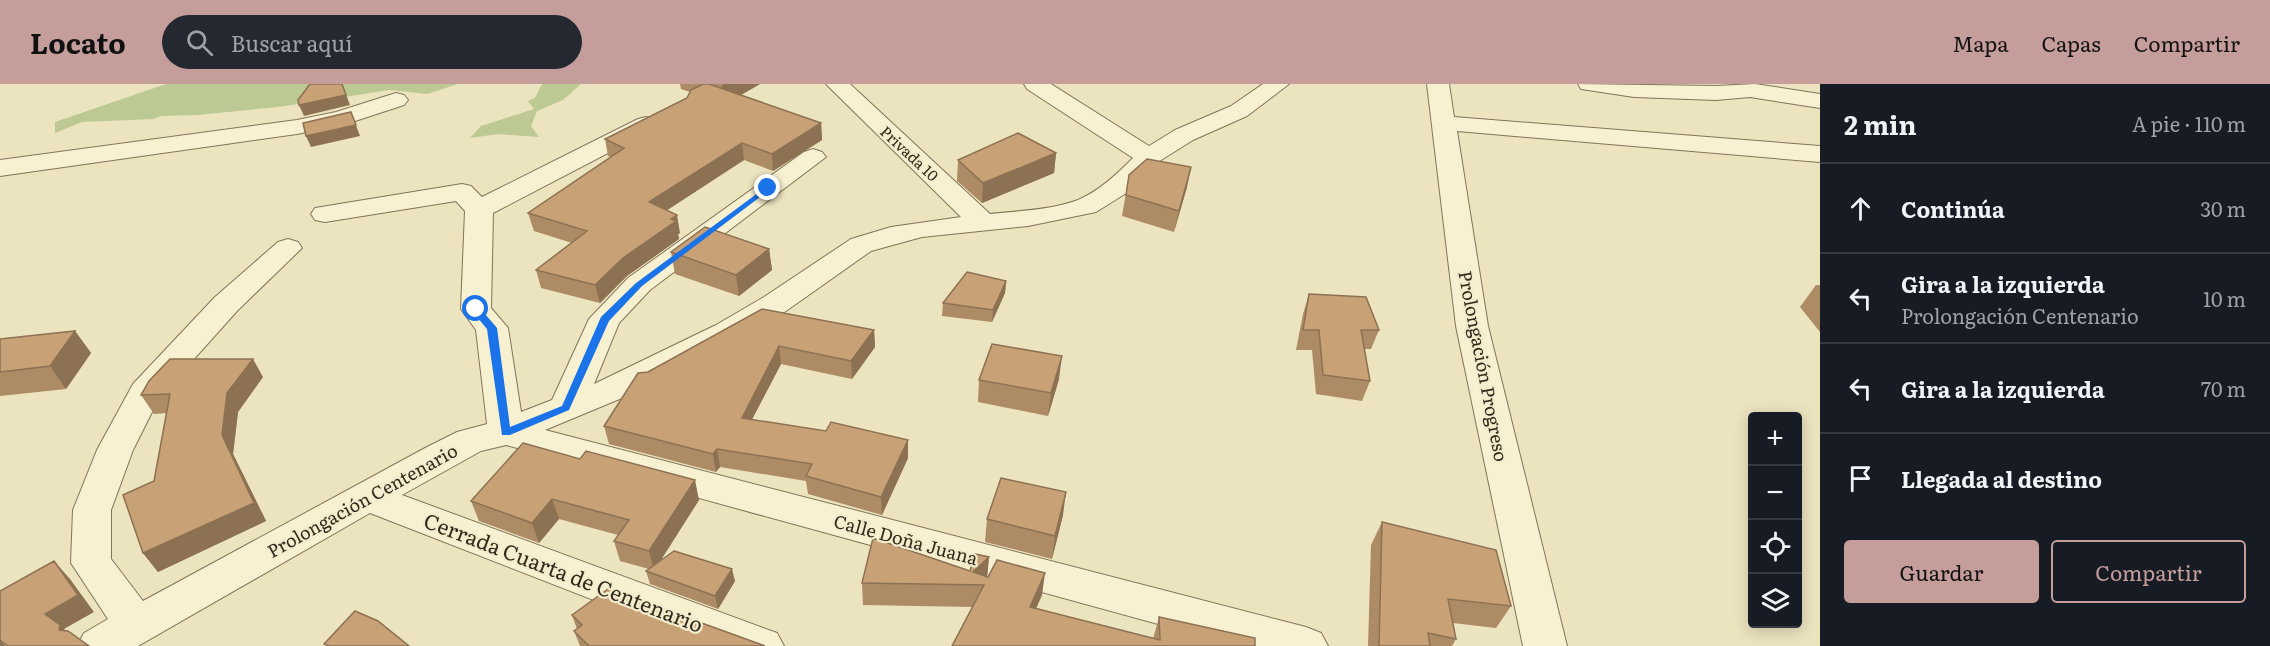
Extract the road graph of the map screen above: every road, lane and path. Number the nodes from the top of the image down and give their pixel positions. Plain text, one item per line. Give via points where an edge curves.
1 (837, 84) edge
2 (1035, 84) edge
3 (1278, 84) edge
4 (1438, 84) edge
5 (1589, 84) edge
6 (396, 100) dead end
7 (1820, 101) edge
8 (669, 112) edge
9 (1445, 123) junction
10 (1820, 154) edge
11 (813, 157) dead end
12 (1149, 157) junction
13 (0, 168) edge
14 (479, 209) junction
15 (325, 214) dead end
16 (984, 223) junction
17 (288, 248) dead end
18 (566, 408) junction
19 (506, 432) junction
20 (365, 496) junction
21 (136, 624) junction
22 (99, 646) edge
23 (762, 646) edge
24 (1306, 646) edge
25 (1545, 646) edge

1 - 16 street, Privada 10
2 - 12 street
3 - 12 street, Prolongación Centenario via 1239,111 1184,135
4 - 9 street, Prolongación Progreso
5 - 7 street via 1634,90 1750,90
6 - 13 street via 297,128
8 - 14 street
9 - 10 street
9 - 25 street, Prolongación Progreso via 1472,326
11 - 18 street via 639,284 605,320
12 - 16 street, Prolongación Centenario via 1119,186 1086,206
14 - 15 street via 462,192
14 - 19 street via 476,309 492,328
16 - 18 street, Prolongación Centenario via 922,229 861,245 727,332 622,385
17 - 21 street via 226,304 146,392 115,450 92,510 91,563
18 - 19 street, Prolongación Centenario
19 - 20 street, Prolongación Centenario via 470,441
19 - 24 street, Calle Doña Juana
20 - 21 street, Prolongación Centenario
20 - 23 street, Cerrada Cuarta de Centenario
21 - 22 street, Prolongación Centenario

